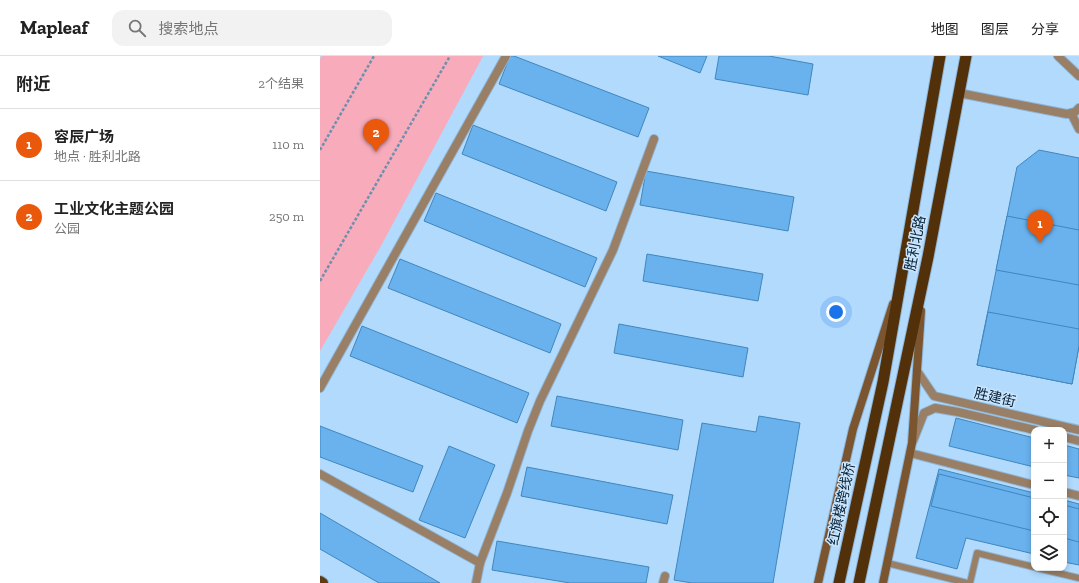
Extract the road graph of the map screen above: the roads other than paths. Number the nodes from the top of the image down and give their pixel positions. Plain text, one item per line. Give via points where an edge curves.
1 (506, 56) edge
2 (940, 56) edge
3 (966, 56) edge
4 (1058, 56) edge
5 (1079, 76) edge
6 (959, 94) junction
7 (1079, 108) edge
8 (1071, 113) junction
9 (1079, 129) edge
10 (654, 139) dead end
11 (901, 278) junction
12 (923, 284) junction
13 (917, 371) junction
14 (320, 388) edge
15 (1031, 429) edge
16 (1079, 430) edge
17 (872, 432) joint
18 (1067, 438) edge
19 (1079, 441) edge
20 (912, 443) junction
21 (910, 452) junction
22 (320, 474) edge
23 (1031, 484) edge
24 (1067, 493) edge
25 (1079, 496) edge
26 (480, 563) junction
27 (887, 563) junction
28 (1031, 566) edge
29 (1050, 571) edge
30 (1079, 578) edge
31 (320, 581) edge
32 (323, 583) edge
33 (476, 583) edge
34 (818, 583) edge
35 (839, 583) edge
36 (859, 583) edge
37 (883, 583) edge
38 (969, 583) edge

1 - 14 street
2 - 11 highway, 胜利北路
3 - 6 highway, 胜利北路
4 - 5 street
6 - 8 street
6 - 12 highway, 胜利北路
7 - 8 street
8 - 9 street
10 - 26 street via 613,250 540,401
11 - 17 highway, 胜利北路
11 - 34 main road via 853,429
12 - 13 main road
12 - 36 highway, 胜利北路
13 - 16 street, 胜建街 via 934,396
13 - 20 main road
15 - 20 street, 胜建街 via 935,408 924,413
17 - 35 highway, 红旗楼跨线桥
18 - 19 street
20 - 21 main road
21 - 23 street
21 - 27 main road
22 - 26 street
24 - 25 street
26 - 33 street
27 - 37 main road
27 - 38 lane
28 - 38 lane via 978,553
29 - 30 lane
31 - 32 main road

